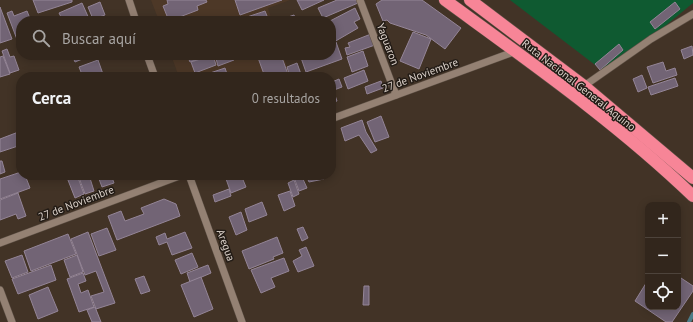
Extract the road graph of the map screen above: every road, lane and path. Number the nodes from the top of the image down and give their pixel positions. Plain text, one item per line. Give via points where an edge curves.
1 (129, 0) edge
2 (360, 0) edge
3 (445, 0) edge
4 (470, 0) edge
5 (693, 14) edge
6 (134, 16) edge
7 (516, 51) junction
8 (150, 60) edge
9 (153, 72) edge
10 (584, 86) junction
11 (396, 95) junction
12 (336, 117) edge
13 (693, 178) edge
14 (169, 180) edge
15 (191, 180) edge
16 (693, 196) edge
17 (0, 243) edge
18 (0, 290) edge
19 (12, 322) edge
20 (242, 322) edge

1 - 6 street
2 - 11 street, Yaguaron
3 - 7 highway, Ruta Nacional General Aquino
4 - 10 highway, Ruta Nacional General Aquino
5 - 10 street via 651,39
7 - 11 street, 27 de Noviembre
7 - 16 highway, Ruta Nacional General Aquino via 640,148
8 - 9 street
10 - 13 highway, Ruta Nacional General Aquino
11 - 12 street, 27 de Noviembre
14 - 17 street, 27 de Noviembre
15 - 20 street, Aregua
18 - 19 street

